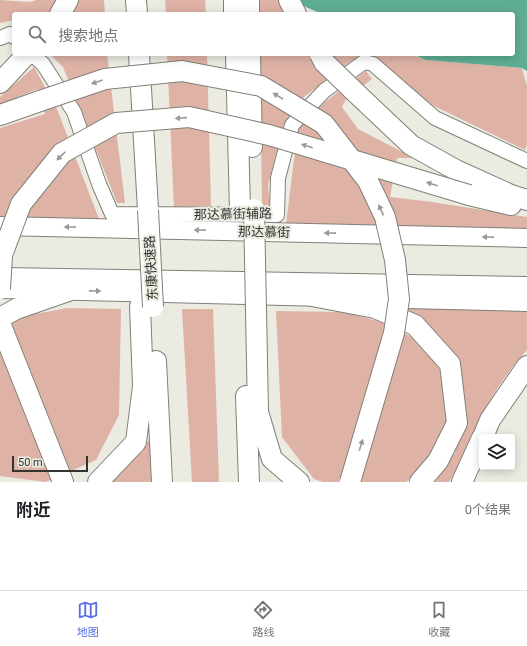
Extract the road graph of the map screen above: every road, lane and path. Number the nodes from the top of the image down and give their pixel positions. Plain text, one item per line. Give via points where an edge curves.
1 (68, 0) edge
2 (123, 0) edge
3 (136, 0) edge
4 (234, 0) edge
5 (249, 0) edge
6 (289, 0) edge
7 (61, 12) edge
8 (123, 12) edge
9 (137, 12) edge
10 (234, 12) edge
11 (249, 12) edge
12 (295, 12) edge
13 (12, 36) edge
14 (0, 38) edge
15 (34, 56) edge
16 (125, 56) edge
17 (139, 56) edge
18 (236, 56) edge
19 (250, 56) edge
20 (321, 56) edge
21 (21, 61) edge
22 (0, 83) edge
23 (0, 115) edge
24 (527, 161) edge
25 (527, 200) edge
26 (527, 208) edge
27 (141, 210) junction
28 (247, 210) junction
29 (0, 226) edge
30 (527, 238) edge
31 (0, 277) edge
32 (527, 286) edge
33 (0, 289) edge
34 (68, 291) junction
35 (312, 296) junction
36 (527, 302) edge
37 (146, 306) junction
38 (250, 308) junction
39 (0, 318) edge
40 (0, 323) edge
41 (527, 366) edge
42 (484, 434) edge
43 (479, 445) edge
44 (63, 482) edge
45 (98, 482) edge
46 (162, 482) edge
47 (249, 482) edge
48 (298, 482) edge
49 (350, 482) edge
50 (420, 482) edge
51 (462, 482) edge

1 - 7 highway
2 - 8 highway
3 - 9 highway
4 - 10 highway
5 - 11 highway
6 - 12 highway
13 - 14 street
15 - 24 street, 那达慕街辅路 via 43,64 74,112 112,214 278,215 278,178 292,125 324,91 364,62 372,64 435,118
16 - 27 highway
17 - 27 highway, 东康快速路
18 - 28 highway
19 - 28 highway
20 - 25 highway, bridge via 356,94 411,145 456,170
21 - 22 highway
49 -> 23 highway, bridge via 394,333 399,299 395,260 385,218 368,181 324,124 261,86 182,71 105,79
26 -> 33 highway, bridge via 469,195 269,135 189,117 116,122 62,153 21,204 2,255
27 - 37 highway, 东康快速路, bridge
28 - 38 highway
30 -> 29 main road, 那达慕街
31 - 32 main road
33 - 34 main road
34 -> 35 main road
34 - 39 highway via 16,309
35 - 36 main road
35 - 50 highway via 374,308 415,324 450,364 457,423 438,461
37 - 45 highway via 143,386 136,442
37 - 46 highway, 东康快速路
38 - 47 highway
38 - 48 highway via 258,412 272,459
40 - 44 highway
41 - 42 highway via 490,420
43 - 51 highway

